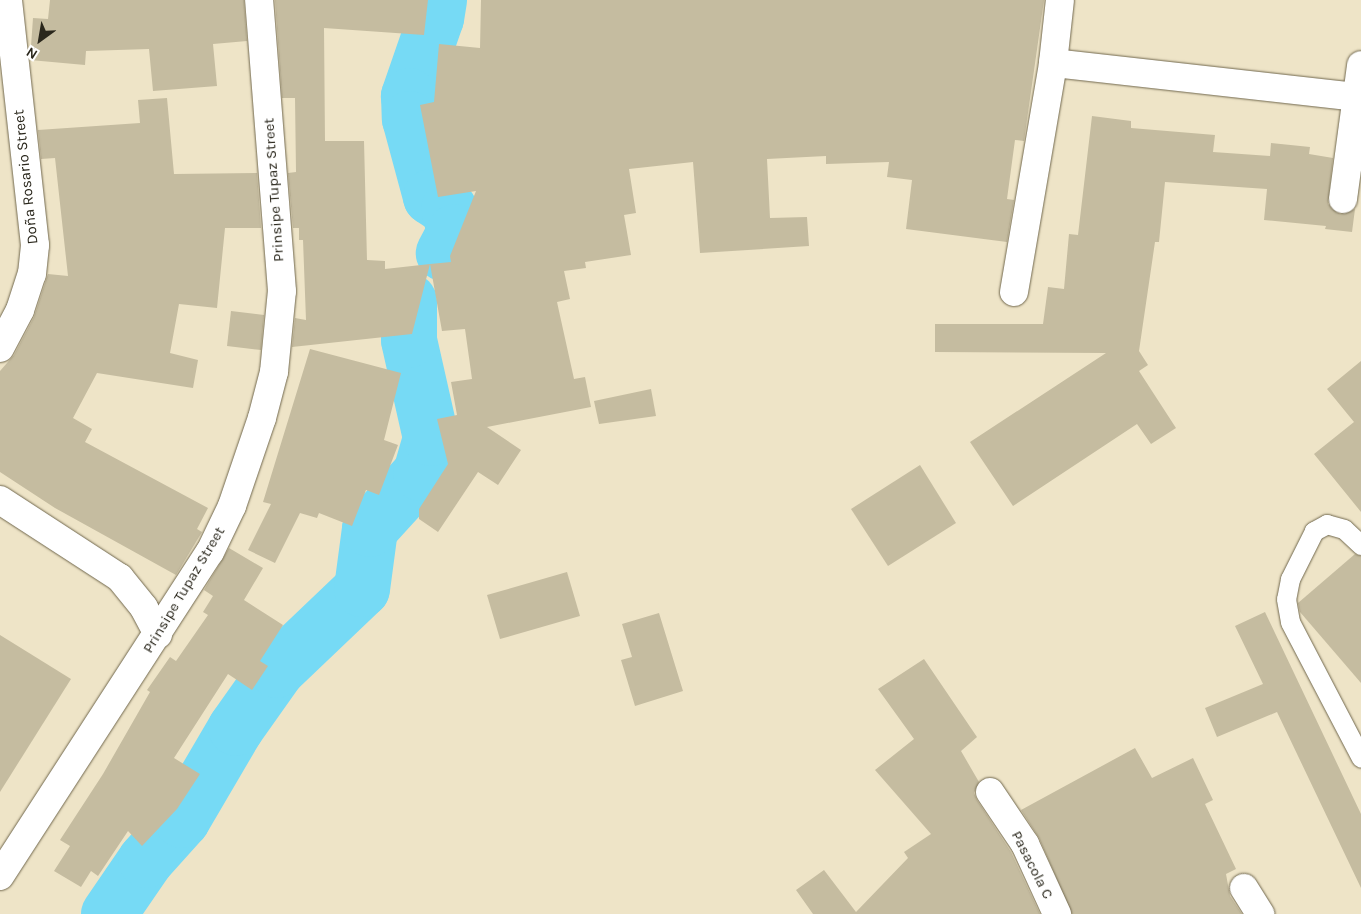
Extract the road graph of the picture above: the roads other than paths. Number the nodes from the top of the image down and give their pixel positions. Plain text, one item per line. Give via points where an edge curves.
1 (8, 0) edge
2 (259, 0) edge
3 (1060, 0) edge
4 (1053, 63) junction
5 (1361, 65) edge
6 (1355, 96) junction
7 (1343, 199) dead end
8 (1014, 292) dead end
9 (0, 348) edge
10 (0, 500) edge
11 (1361, 545) edge
12 (158, 634) junction
13 (1361, 758) edge
14 (990, 792) dead end
15 (0, 876) edge
16 (1244, 888) dead end
17 (1057, 914) edge
18 (1260, 914) edge

1 - 9 street, Doña Rosario Street via 35,246 32,274 20,310
2 - 12 street, Prinsipe Tupaz Street via 282,291 274,372 232,506 210,552
3 - 4 street
4 - 6 street
4 - 8 street
5 - 6 street
6 - 7 street
10 - 12 street via 120,578 144,608
11 - 13 lane via 1344,529 1327,524 1314,530 1290,580 1286,599 1290,622
12 - 15 street, Prinsipe Tupaz Street
14 - 17 street, Pasacola C via 1025,844
16 - 18 street

